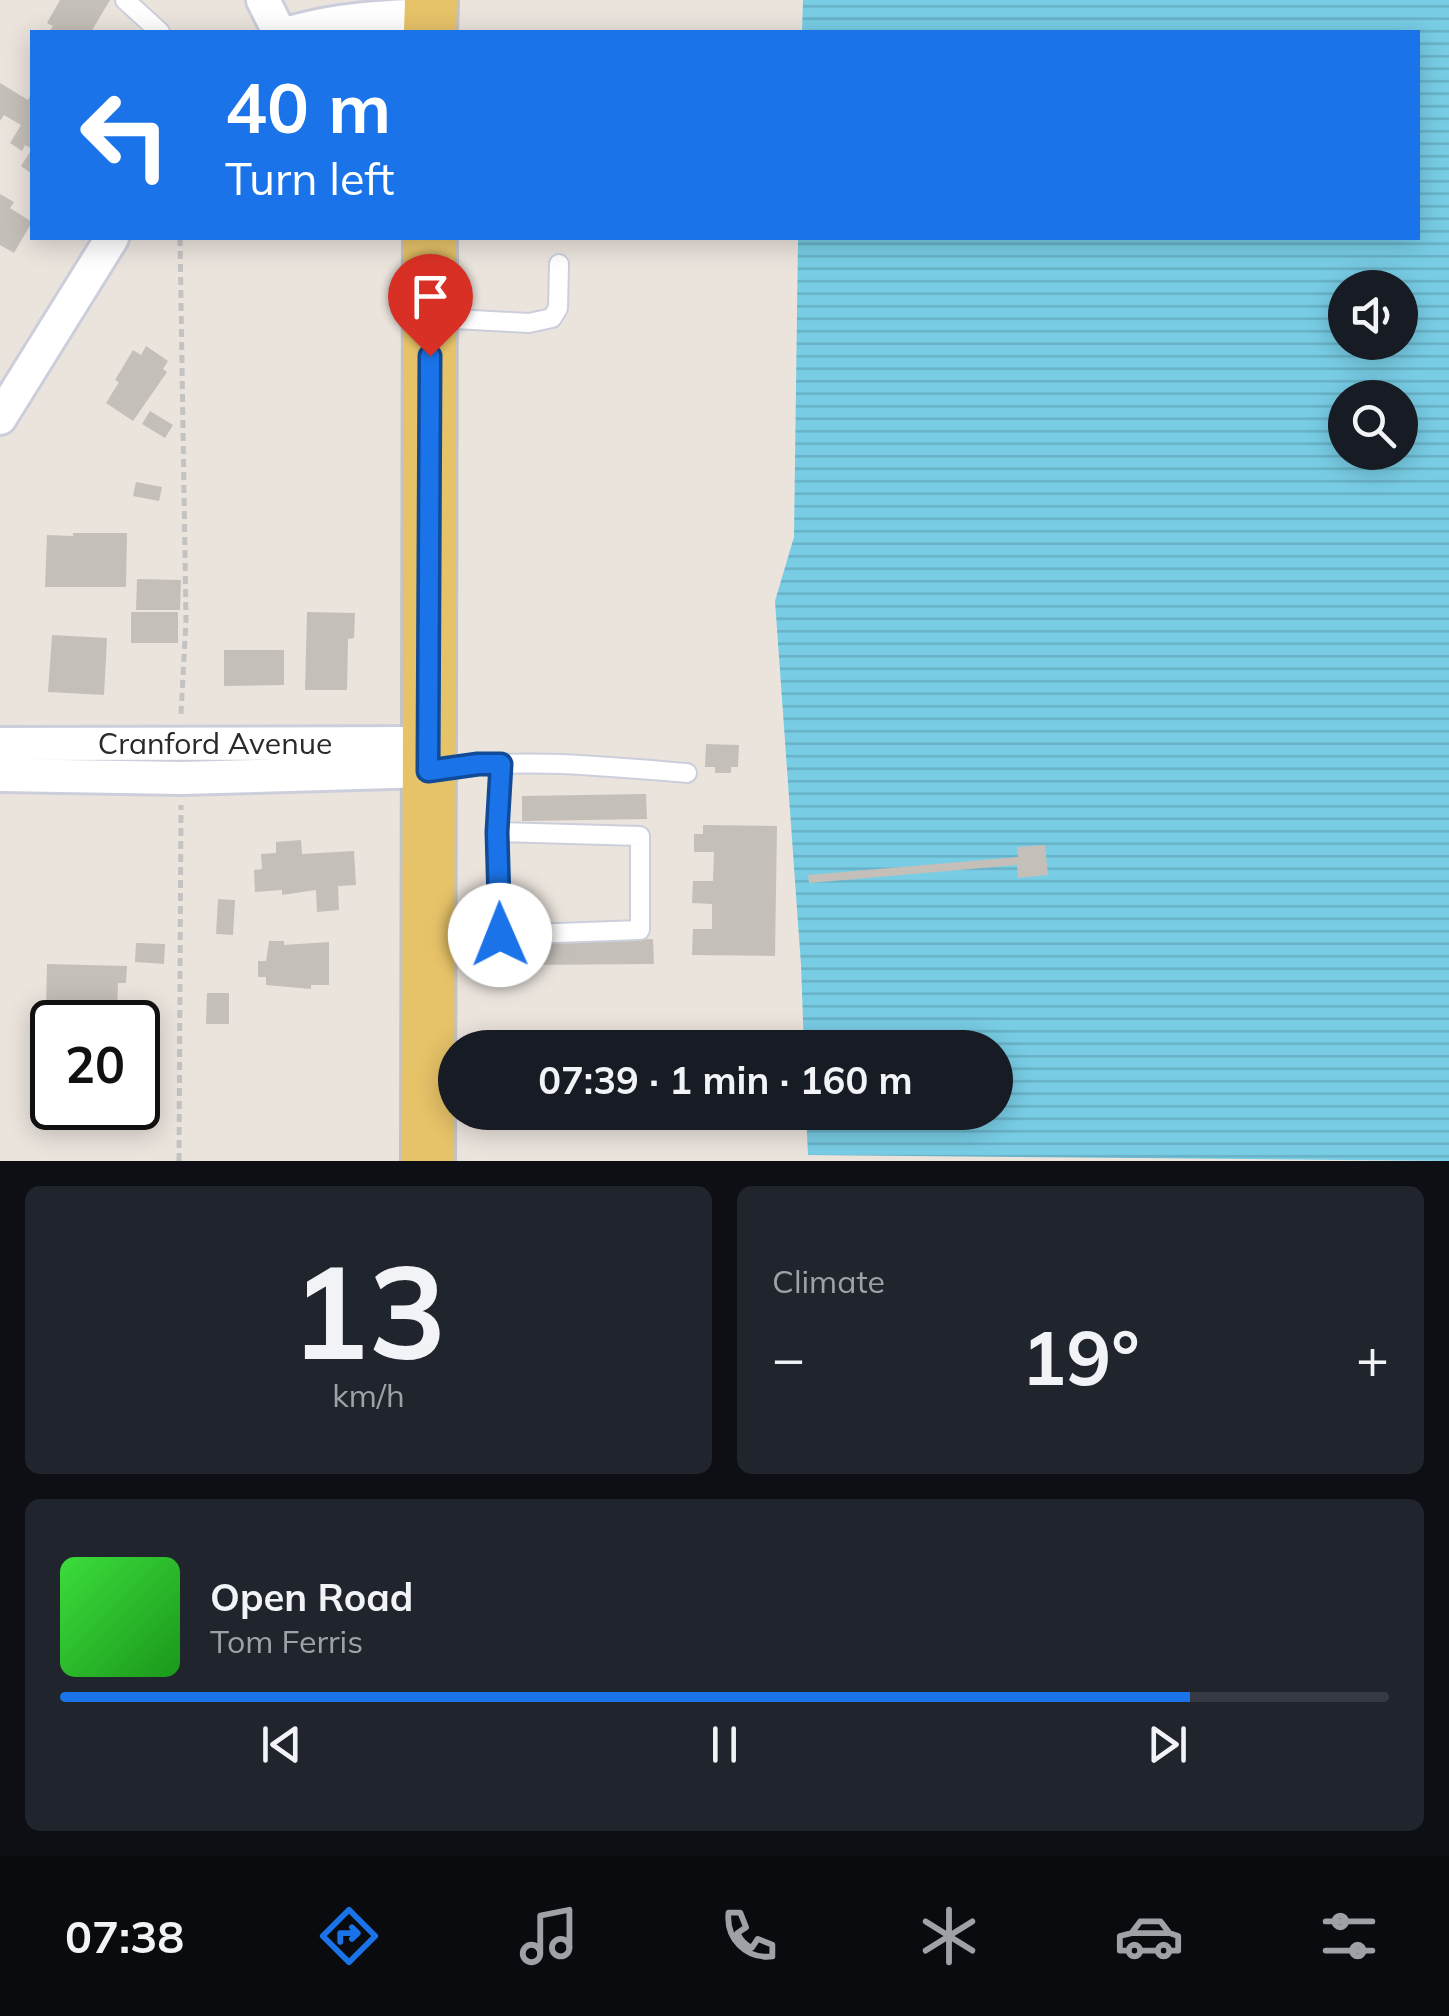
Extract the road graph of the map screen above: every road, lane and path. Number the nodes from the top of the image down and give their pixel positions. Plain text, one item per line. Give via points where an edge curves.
1 (124, 0) edge
2 (263, 0) edge
3 (430, 16) edge
4 (158, 30) edge
5 (278, 30) edge
6 (300, 30) edge
7 (111, 240) edge
8 (180, 240) edge
9 (430, 240) edge
10 (559, 264) dead end
11 (430, 318) junction
12 (0, 418) edge
13 (0, 744) edge
14 (180, 744) junction
15 (429, 757) junction
16 (501, 764) junction
17 (687, 773) dead end
18 (0, 775) edge
19 (182, 778) junction
20 (497, 832) junction
21 (179, 1161) edge
22 (428, 1161) edge

1 - 4 lane
2 - 5 street
3 - 6 street via 368,17
7 - 12 street
8 - 14 path via 186,620
9 - 11 main road
10 - 11 lane via 552,318
11 - 15 main road
13 - 14 street, Cranford Avenue
14 - 15 street, Cranford Avenue
15 - 16 lane
15 - 19 street, Cranford Avenue
15 - 22 main road
16 - 17 lane
16 - 20 lane
18 - 19 street, Cranford Avenue
19 - 21 path
20 - 20 lane via 500,935 640,930 640,836

